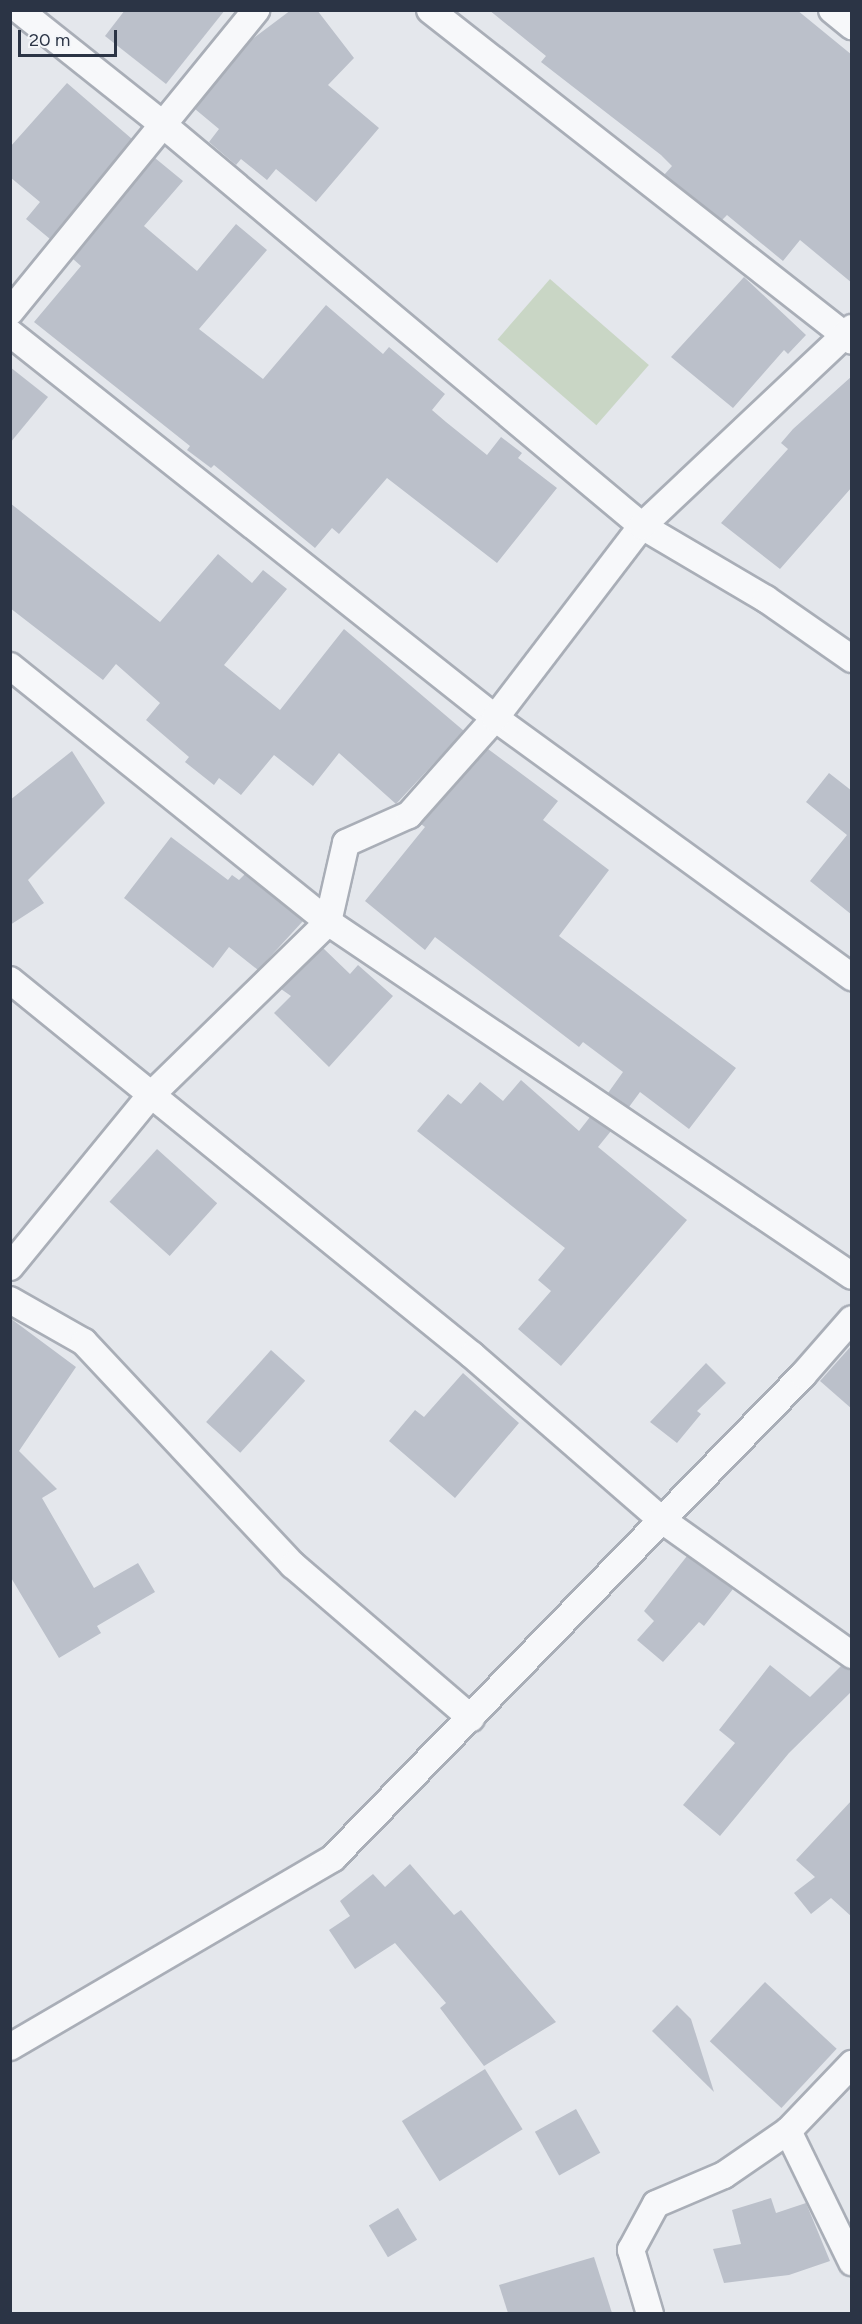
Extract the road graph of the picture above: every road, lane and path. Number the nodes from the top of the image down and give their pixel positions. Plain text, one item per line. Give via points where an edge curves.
1 (19, 10) edge
2 (256, 10) edge
3 (430, 10) edge
4 (832, 10) edge
5 (852, 26) edge
6 (161, 123) junction
7 (10, 312) edge
8 (10, 333) edge
9 (849, 335) edge
10 (642, 526) junction
11 (852, 659) edge
12 (10, 666) edge
13 (495, 718) junction
14 (328, 922) junction
15 (852, 977) edge
16 (10, 980) edge
17 (150, 1096) junction
18 (10, 1267) edge
19 (852, 1276) edge
20 (10, 1300) edge
21 (852, 1319) edge
22 (662, 1520) junction
23 (852, 1655) edge
24 (471, 1718) junction
25 (10, 2047) edge
26 (852, 2064) edge
27 (788, 2132) junction
28 (852, 2262) edge
29 (650, 2313) edge

1 - 6 street
2 - 6 street
3 - 9 street
4 - 5 street
6 - 7 street
6 - 10 street
8 - 13 street
9 - 10 street
10 - 11 street via 766,599
10 - 13 street
12 - 14 street
13 - 14 street via 409,815 346,843
13 - 15 street
14 - 17 street
14 - 19 street
16 - 17 street
17 - 18 street
17 - 22 street via 472,1355
20 - 24 street via 84,1342 293,1565
21 - 22 street
22 - 23 street
22 - 24 street
24 - 25 street via 333,1858
26 - 27 street
27 - 28 street
27 - 29 street via 724,2175 656,2204 631,2250

